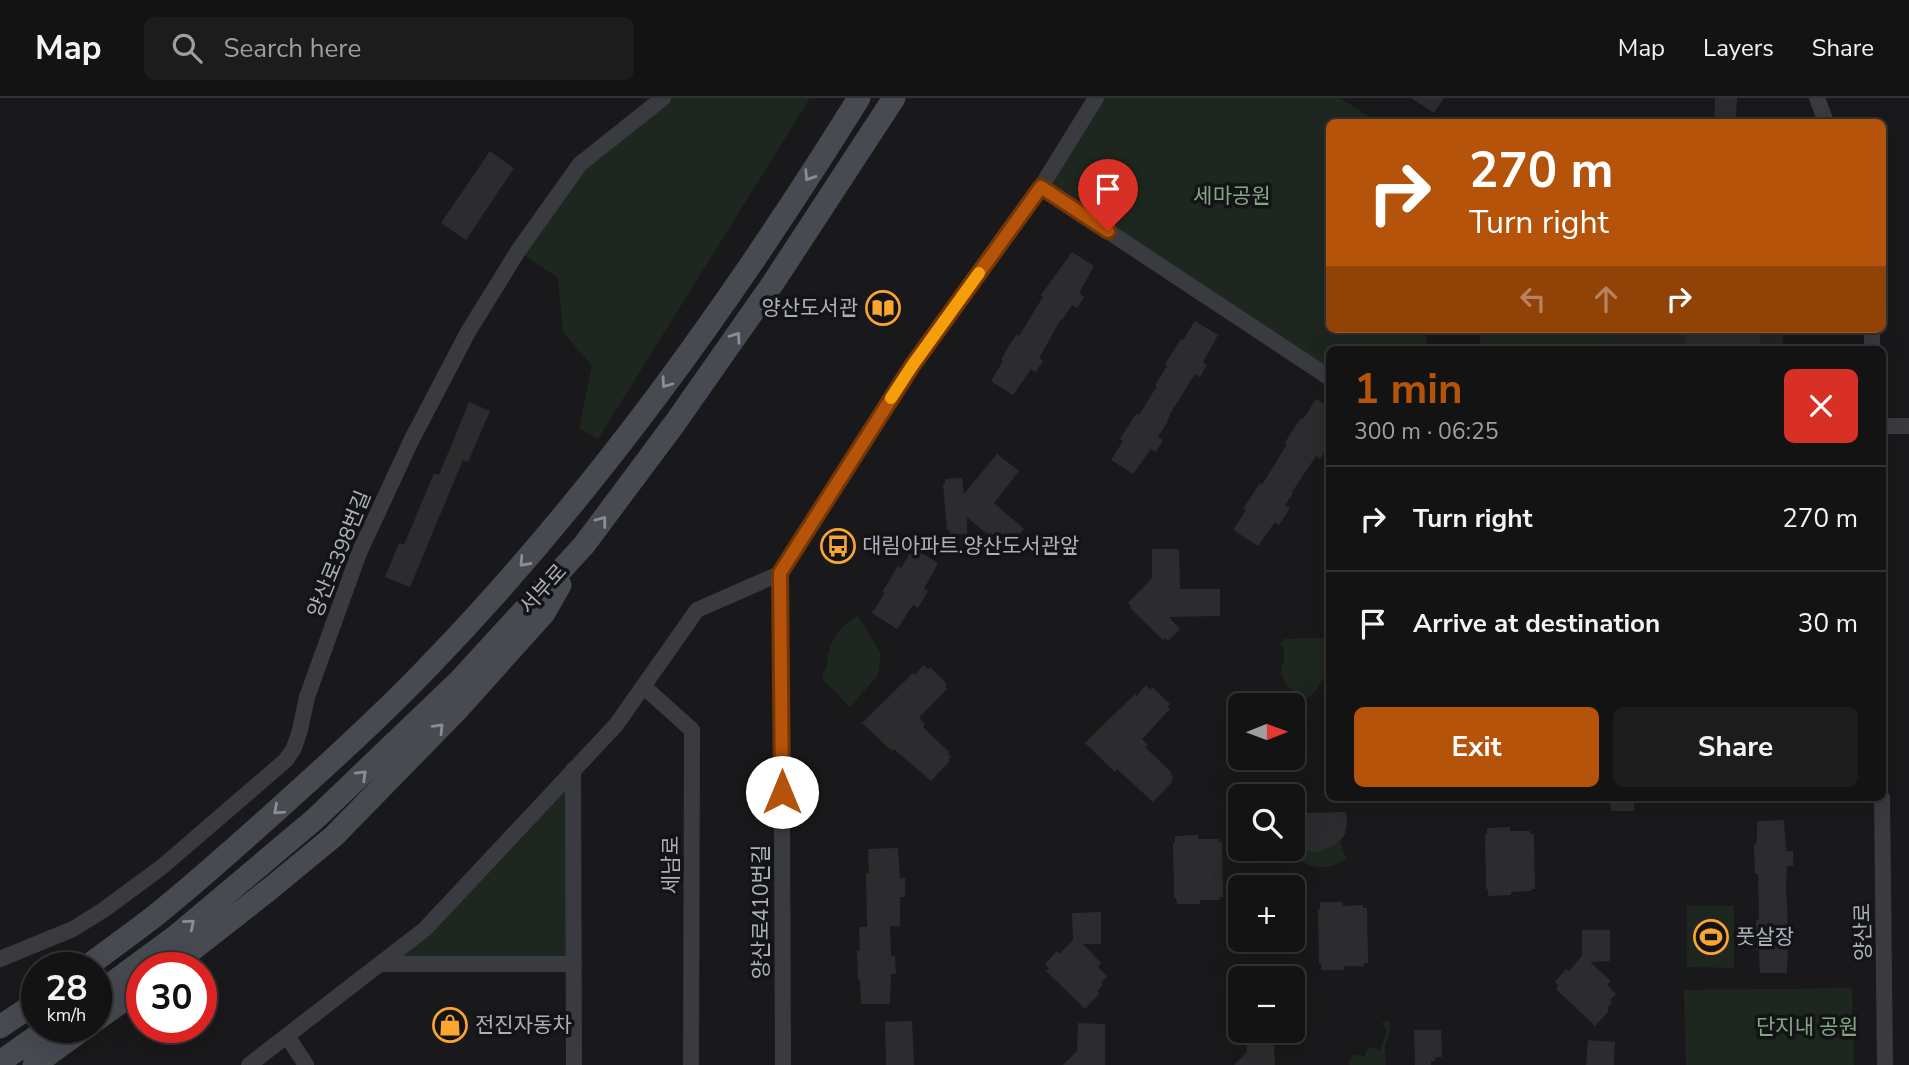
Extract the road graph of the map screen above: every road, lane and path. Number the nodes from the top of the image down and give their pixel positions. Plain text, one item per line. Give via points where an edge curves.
1 (663, 98) edge
2 (842, 98) edge
3 (859, 98) edge
4 (894, 98) edge
5 (1096, 98) edge
6 (1817, 98) edge
7 (1825, 119) edge
8 (831, 143) junction
9 (1041, 187) junction
10 (1326, 375) edge
11 (1886, 426) edge
12 (1909, 426) edge
13 (584, 545) junction
14 (780, 573) junction
15 (643, 686) junction
16 (573, 770) junction
17 (1882, 801) edge
18 (106, 952) edge
19 (189, 952) edge
20 (0, 959) edge
21 (380, 964) junction
22 (574, 964) junction
23 (112, 983) edge
24 (21, 1013) edge
25 (0, 1027) edge
26 (287, 1036) junction
27 (27, 1043) edge
28 (64, 1043) edge
29 (0, 1062) edge
30 (34, 1065) edge
31 (249, 1065) edge
32 (306, 1065) edge
33 (574, 1065) edge
34 (691, 1065) edge
35 (783, 1065) edge
36 (1885, 1065) edge

1 - 20 street, 양산로398번길 via 580,164 468,331 359,554 307,697 294,748 286,760 163,866 105,909 74,929
2 - 8 main road
3 - 8 main road, 서부로
13 -> 4 main road, 서부로 via 765,294
5 - 9 street
6 - 7 street
8 -> 18 main road, 서부로 via 756,259 648,408 527,558 430,666 343,751 250,835
9 - 10 street
9 - 14 street via 912,366
11 - 12 street
19 -> 13 main road via 343,826 457,710 544,613
23 -> 13 main road, 서부로 via 316,819 460,680
14 - 15 street via 696,610
14 - 35 street, 양산로410번길
15 - 16 street
15 - 34 street, 세남로 via 692,730
16 - 21 street via 425,929
16 - 22 street
17 - 36 street, 양산로
21 - 22 street
21 - 26 street
22 - 33 street
24 - 25 main road
26 - 31 street
26 - 32 street
27 - 29 main road
28 - 30 main road

